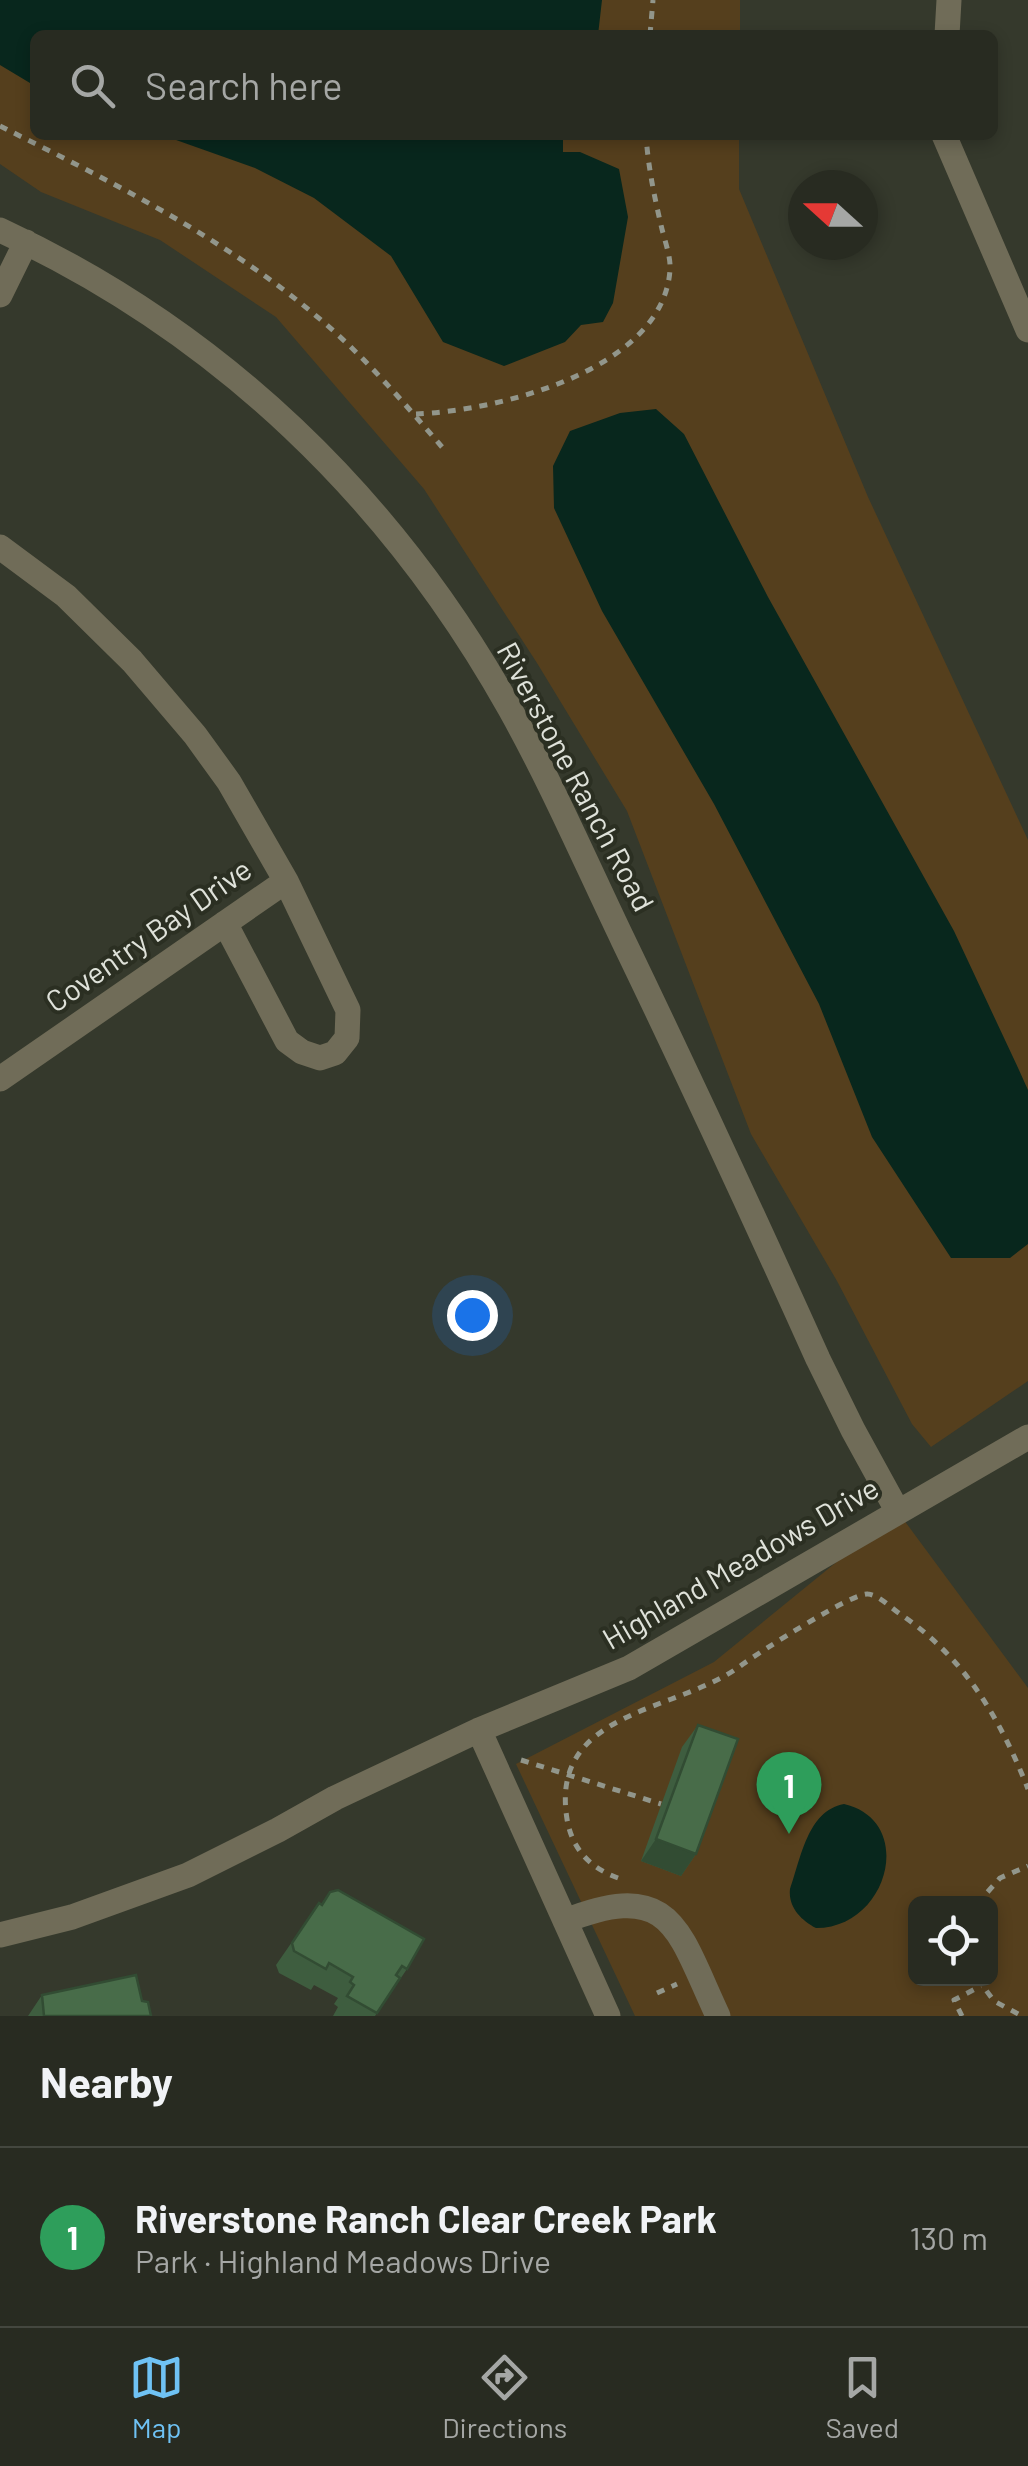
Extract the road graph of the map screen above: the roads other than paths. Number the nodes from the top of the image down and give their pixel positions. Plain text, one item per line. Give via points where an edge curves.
1 (948, 0) edge
2 (947, 30) edge
3 (946, 140) edge
4 (0, 230) edge
5 (26, 242) junction
6 (0, 296) edge
7 (1028, 330) edge
8 (0, 547) edge
9 (286, 881) junction
10 (226, 923) junction
11 (0, 1078) edge
12 (1028, 1438) edge
13 (898, 1512) junction
14 (483, 1740) junction
15 (565, 1921) junction
16 (0, 1935) edge
17 (608, 2016) edge
18 (718, 2016) edge

1 - 2 street
3 - 7 street
4 - 5 street, Riverstone Ranch Road
5 - 6 street
5 - 13 street, Riverstone Ranch Road via 234,374 356,491 438,595 510,708 835,1395
8 - 9 street via 66,596 196,735
9 - 10 street, Coventry Bay Drive
9 - 10 street via 348,1010 347,1038 335,1053 320,1058 286,1041
10 - 11 street, Coventry Bay Drive
12 - 13 street, Highland Meadows Drive
13 - 14 street, Highland Meadows Drive via 629,1668
14 - 15 street
14 - 16 street, Highland Meadows Drive via 335,1798 188,1875 72,1918
15 - 17 street
15 - 18 street via 614,1905 660,1914 683,1941

